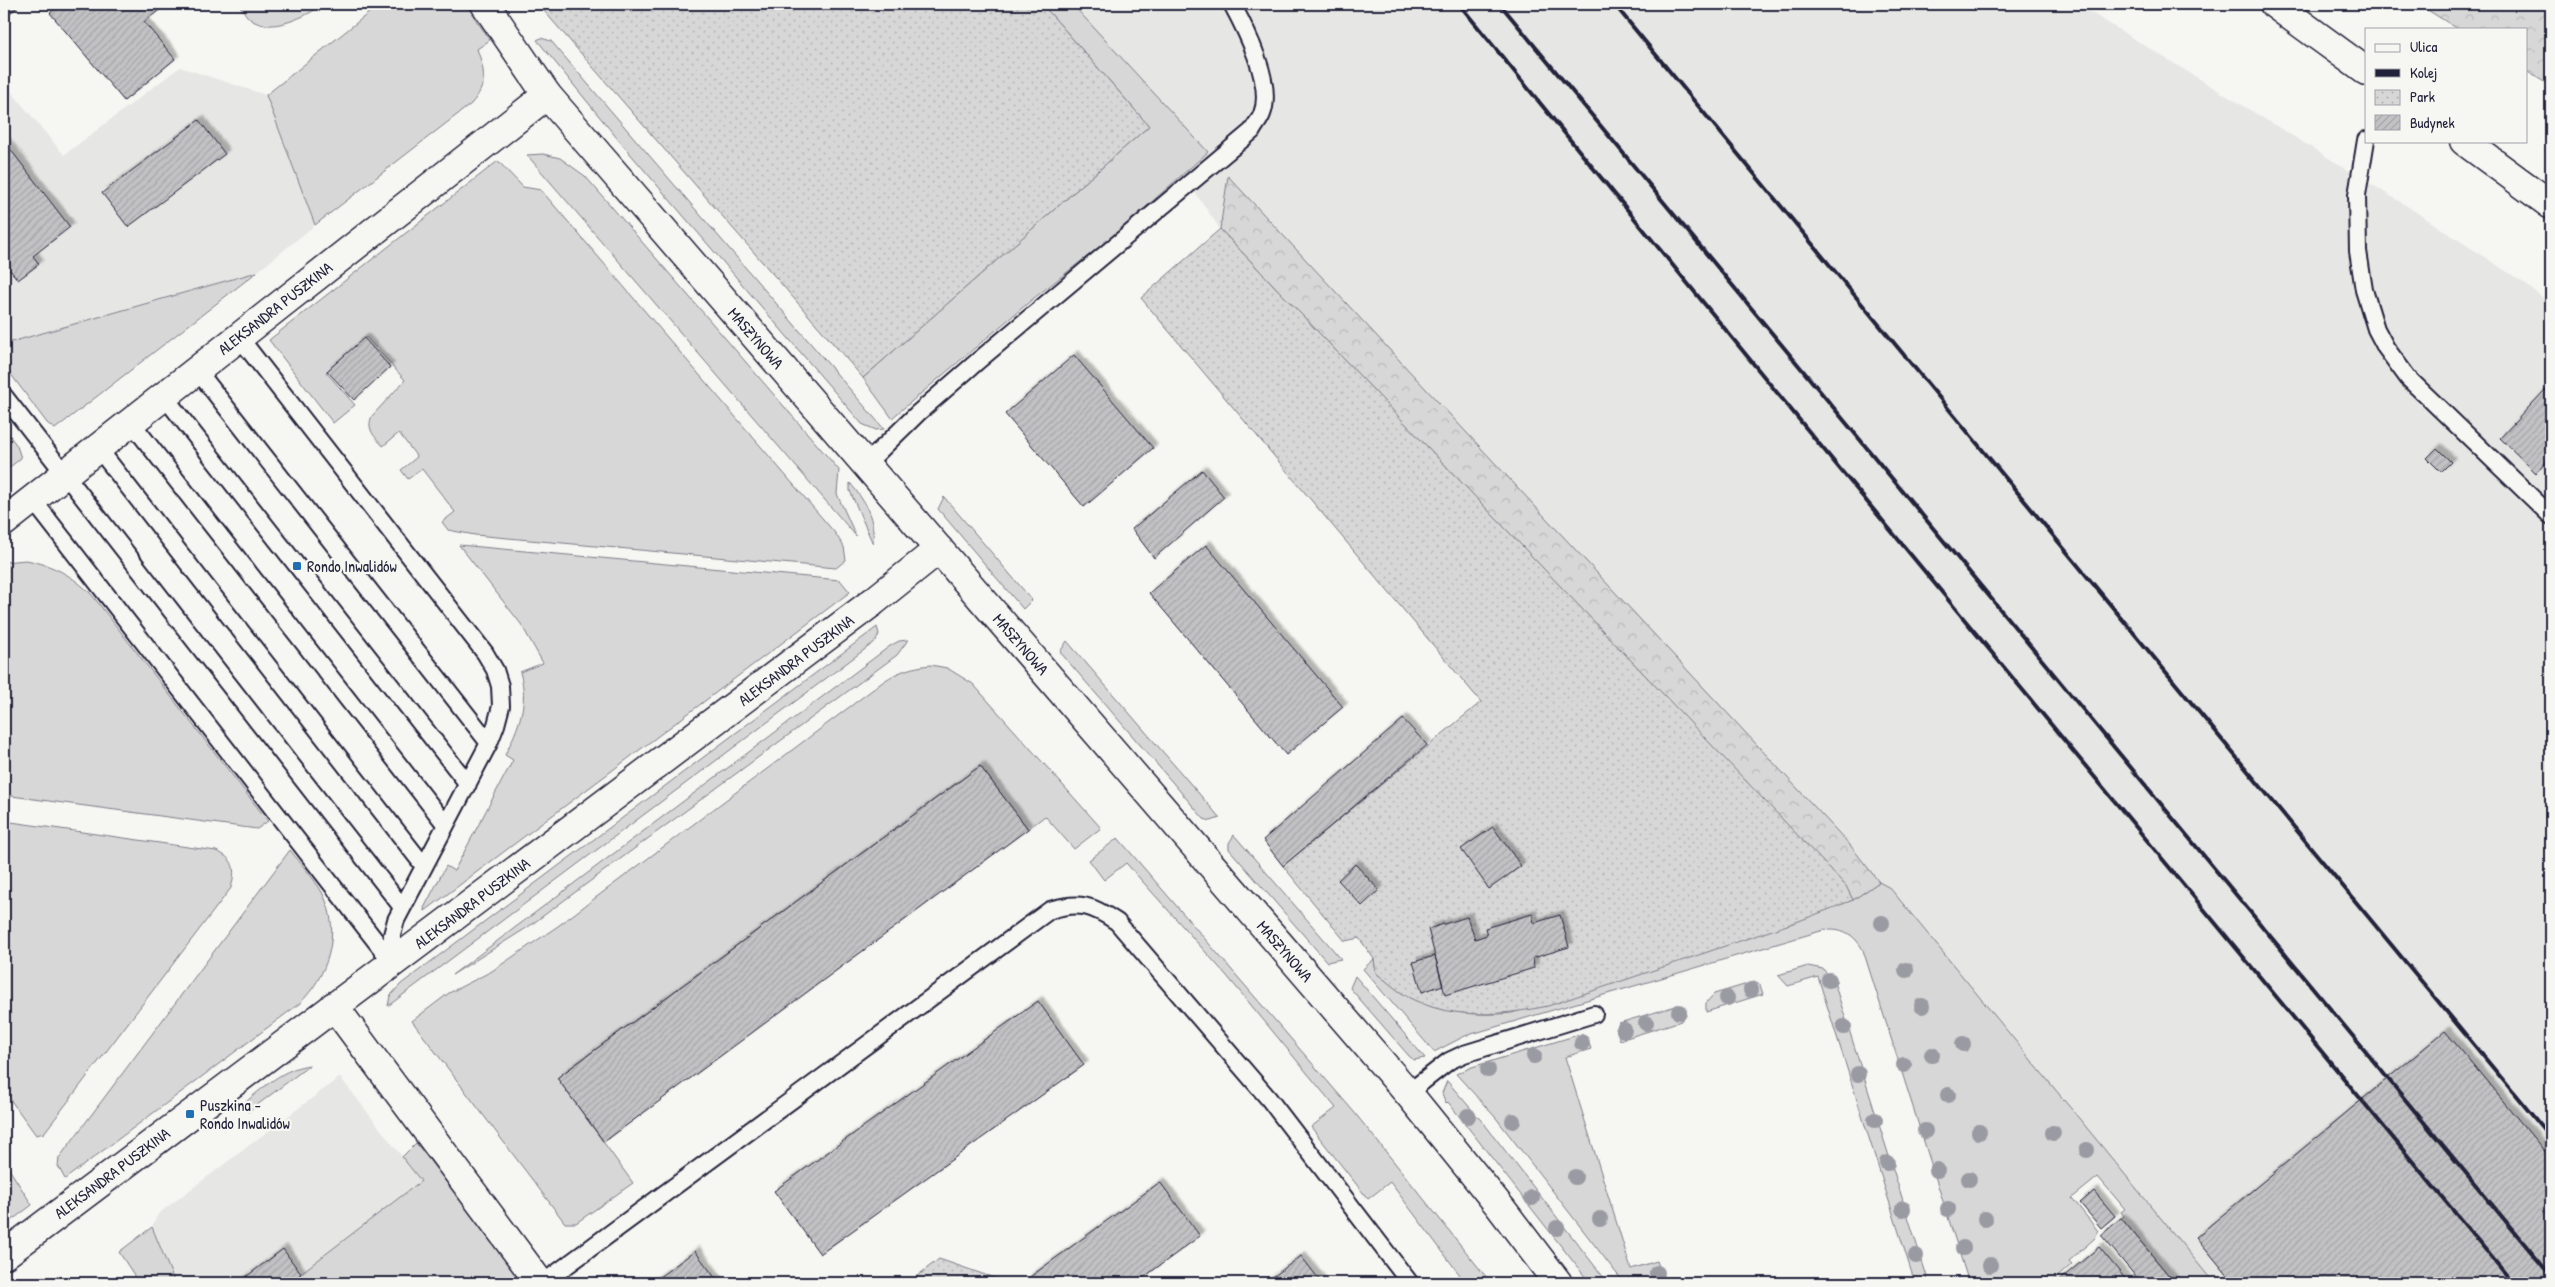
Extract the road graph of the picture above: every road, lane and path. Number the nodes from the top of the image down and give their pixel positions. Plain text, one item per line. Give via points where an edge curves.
1 (485, 4) edge
2 (1232, 4) edge
3 (2274, 4) edge
4 (2365, 70) edge
5 (547, 95) junction
6 (2366, 142) edge
7 (2465, 142) edge
8 (2551, 205) edge
9 (239, 337) junction
10 (197, 370) junction
11 (4, 396) edge
12 (164, 396) junction
13 (131, 422) junction
14 (98, 448) junction
15 (865, 465) junction
16 (64, 474) junction
17 (32, 500) junction
18 (2551, 516) edge
19 (4, 522) edge
20 (939, 549) junction
21 (489, 743) junction
22 (468, 784) junction
23 (446, 825) junction
24 (424, 866) junction
25 (402, 907) junction
26 (392, 963) junction
27 (334, 1006) junction
28 (1594, 1014) dead end
29 (1408, 1093) junction
30 (4, 1255) edge
31 (542, 1283) edge
32 (1410, 1283) edge
33 (1558, 1283) edge

1 - 5 street, MASZYNOWA
2 - 15 lane via 1251,42 1264,83 1263,113 1252,130 959,377
3 - 4 street
5 - 9 street, ALEKSANDRA PUSZKINA
5 - 15 street, MASZYNOWA
6 - 18 lane via 2357,195 2358,251 2364,290 2376,329 2408,378
7 - 8 street
9 - 10 street, ALEKSANDRA PUSZKINA
9 - 21 lane via 485,653 500,686 501,706
10 - 12 street, ALEKSANDRA PUSZKINA
10 - 21 lane
11 - 16 lane
12 - 13 street, ALEKSANDRA PUSZKINA
12 - 22 lane
13 - 14 street, ALEKSANDRA PUSZKINA
13 - 23 lane
14 - 16 street, ALEKSANDRA PUSZKINA
14 - 24 lane
15 - 20 street, MASZYNOWA
16 - 17 street, ALEKSANDRA PUSZKINA
16 - 25 lane
17 - 19 street, ALEKSANDRA PUSZKINA
17 - 26 lane
20 - 26 street, ALEKSANDRA PUSZKINA
20 - 29 street, MASZYNOWA
21 - 22 lane
22 - 23 lane
23 - 24 lane
24 - 25 lane
25 - 26 lane via 392,936
26 - 27 street, ALEKSANDRA PUSZKINA
27 - 30 street, ALEKSANDRA PUSZKINA
27 - 31 street
28 - 29 lane via 1464,1054 1449,1061
29 - 33 street, MASZYNOWA
31 - 32 lane via 1050,910 1087,905 1117,922 1269,1099

